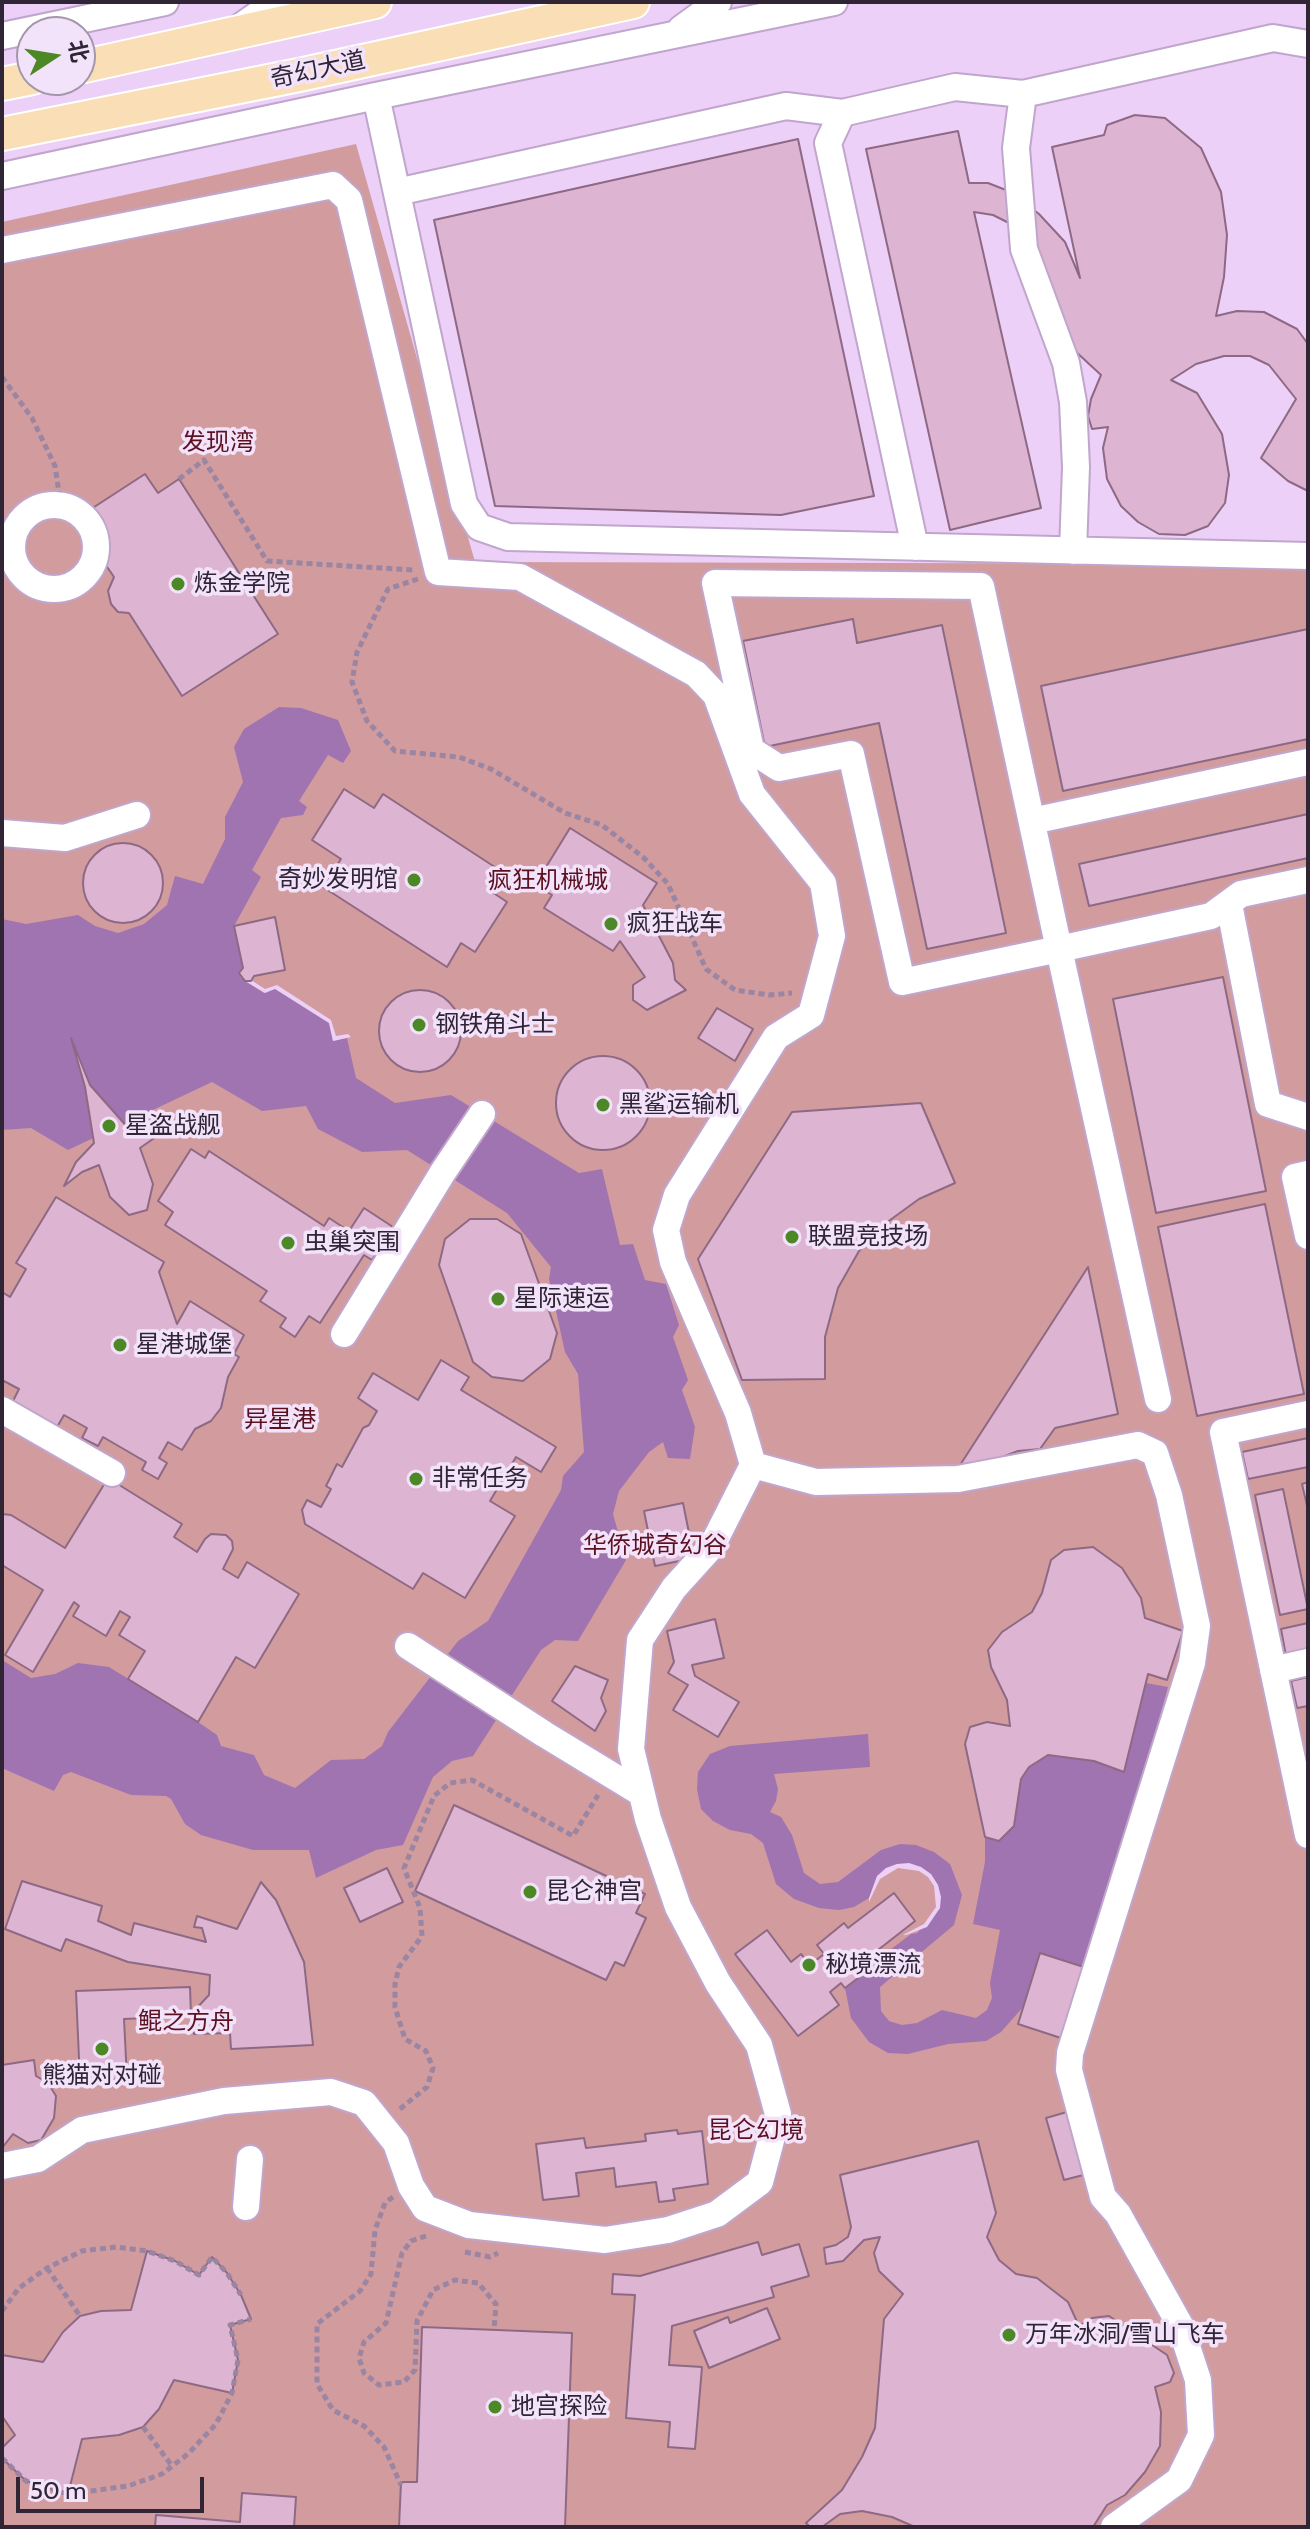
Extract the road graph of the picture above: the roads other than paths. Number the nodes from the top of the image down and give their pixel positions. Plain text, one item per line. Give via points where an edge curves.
1 (165, 2) edge
2 (276, 2) edge
3 (375, 2) edge
4 (633, 2) edge
5 (718, 2) edge
6 (834, 2) edge
7 (232, 34) junction
8 (675, 34) junction
9 (2, 36) edge
10 (1308, 44) edge
11 (96, 64) edge
12 (253, 84) junction
13 (1023, 94) junction
14 (376, 96) junction
15 (347, 102) junction
16 (842, 113) junction
17 (2, 134) edge
18 (2, 176) edge
19 (397, 192) junction
20 (2, 250) edge
21 (915, 547) junction
22 (1073, 551) junction
23 (6, 552) edge
24 (1308, 556) edge
25 (1308, 762) edge
26 (137, 815) dead end
27 (1032, 821) junction
28 (2, 833) edge
29 (1308, 880) edge
30 (1229, 904) junction
31 (1059, 949) junction
32 (482, 1114) dead end
33 (1308, 1117) edge
34 (1308, 1174) edge
35 (1308, 1236) edge
36 (344, 1334) dead end
37 (1158, 1399) dead end
38 (2, 1410) edge
39 (1308, 1414) edge
40 (753, 1465) junction
41 (112, 1473) dead end
42 (408, 1646) dead end
43 (1308, 1662) edge
44 (1273, 1670) junction
45 (641, 1793) junction
46 (1308, 1835) edge
47 (250, 2159) dead end
48 (2, 2166) edge
49 (246, 2207) dead end
50 (1114, 2527) edge

1 - 9 street
2 - 7 street
3 - 7 main road
4 - 12 main road, 奇幻大道
5 - 8 street
6 - 8 street
7 - 11 main road
8 - 14 street
10 - 13 street via 1273,38
12 - 15 street
12 - 17 main road, 奇幻大道
13 - 16 street via 955,87
13 - 22 street via 1016,148 1024,249 1066,363 1073,402
14 - 15 street
14 - 19 street
15 - 18 street
16 - 19 street via 786,106
16 - 21 street via 828,143
19 - 21 street via 464,504 479,527 508,537
20 - 40 street via 333,185 349,200 438,572 520,577 696,674 716,695 752,794 823,883 832,936 811,1015 776,1037 677,1195 666,1230 673,1262 738,1413
21 - 22 street
22 - 24 street
23 - 23 street via 35,586 63,589 93,565 95,537 80,514 61,506 40,507 18,524
25 - 27 street
26 - 28 street via 65,838
27 - 31 street
27 - 31 street via 981,586 715,583 751,750 779,768 851,754 902,982
29 - 30 street via 1241,894
30 - 31 street via 1211,916
30 - 33 street via 1268,1104
31 - 37 street
32 - 36 street
34 - 35 street via 1295,1177
38 - 41 street
39 - 44 street via 1223,1432
40 - 45 street via 712,1546 674,1588 640,1640 631,1749
40 - 50 street via 816,1482 958,1479 1138,1445 1155,1453 1197,1626 1192,1663 1069,2070 1103,2197 1118,2214 1180,2325 1198,2380 1201,2435 1179,2480
42 - 45 street
43 - 44 street
44 - 46 street
45 - 48 street via 678,1907 759,2045 778,2114 760,2182 717,2214 668,2230 605,2240 469,2225 425,2208 396,2143 364,2103 331,2092 224,2101 82,2130 38,2159
47 - 49 street

